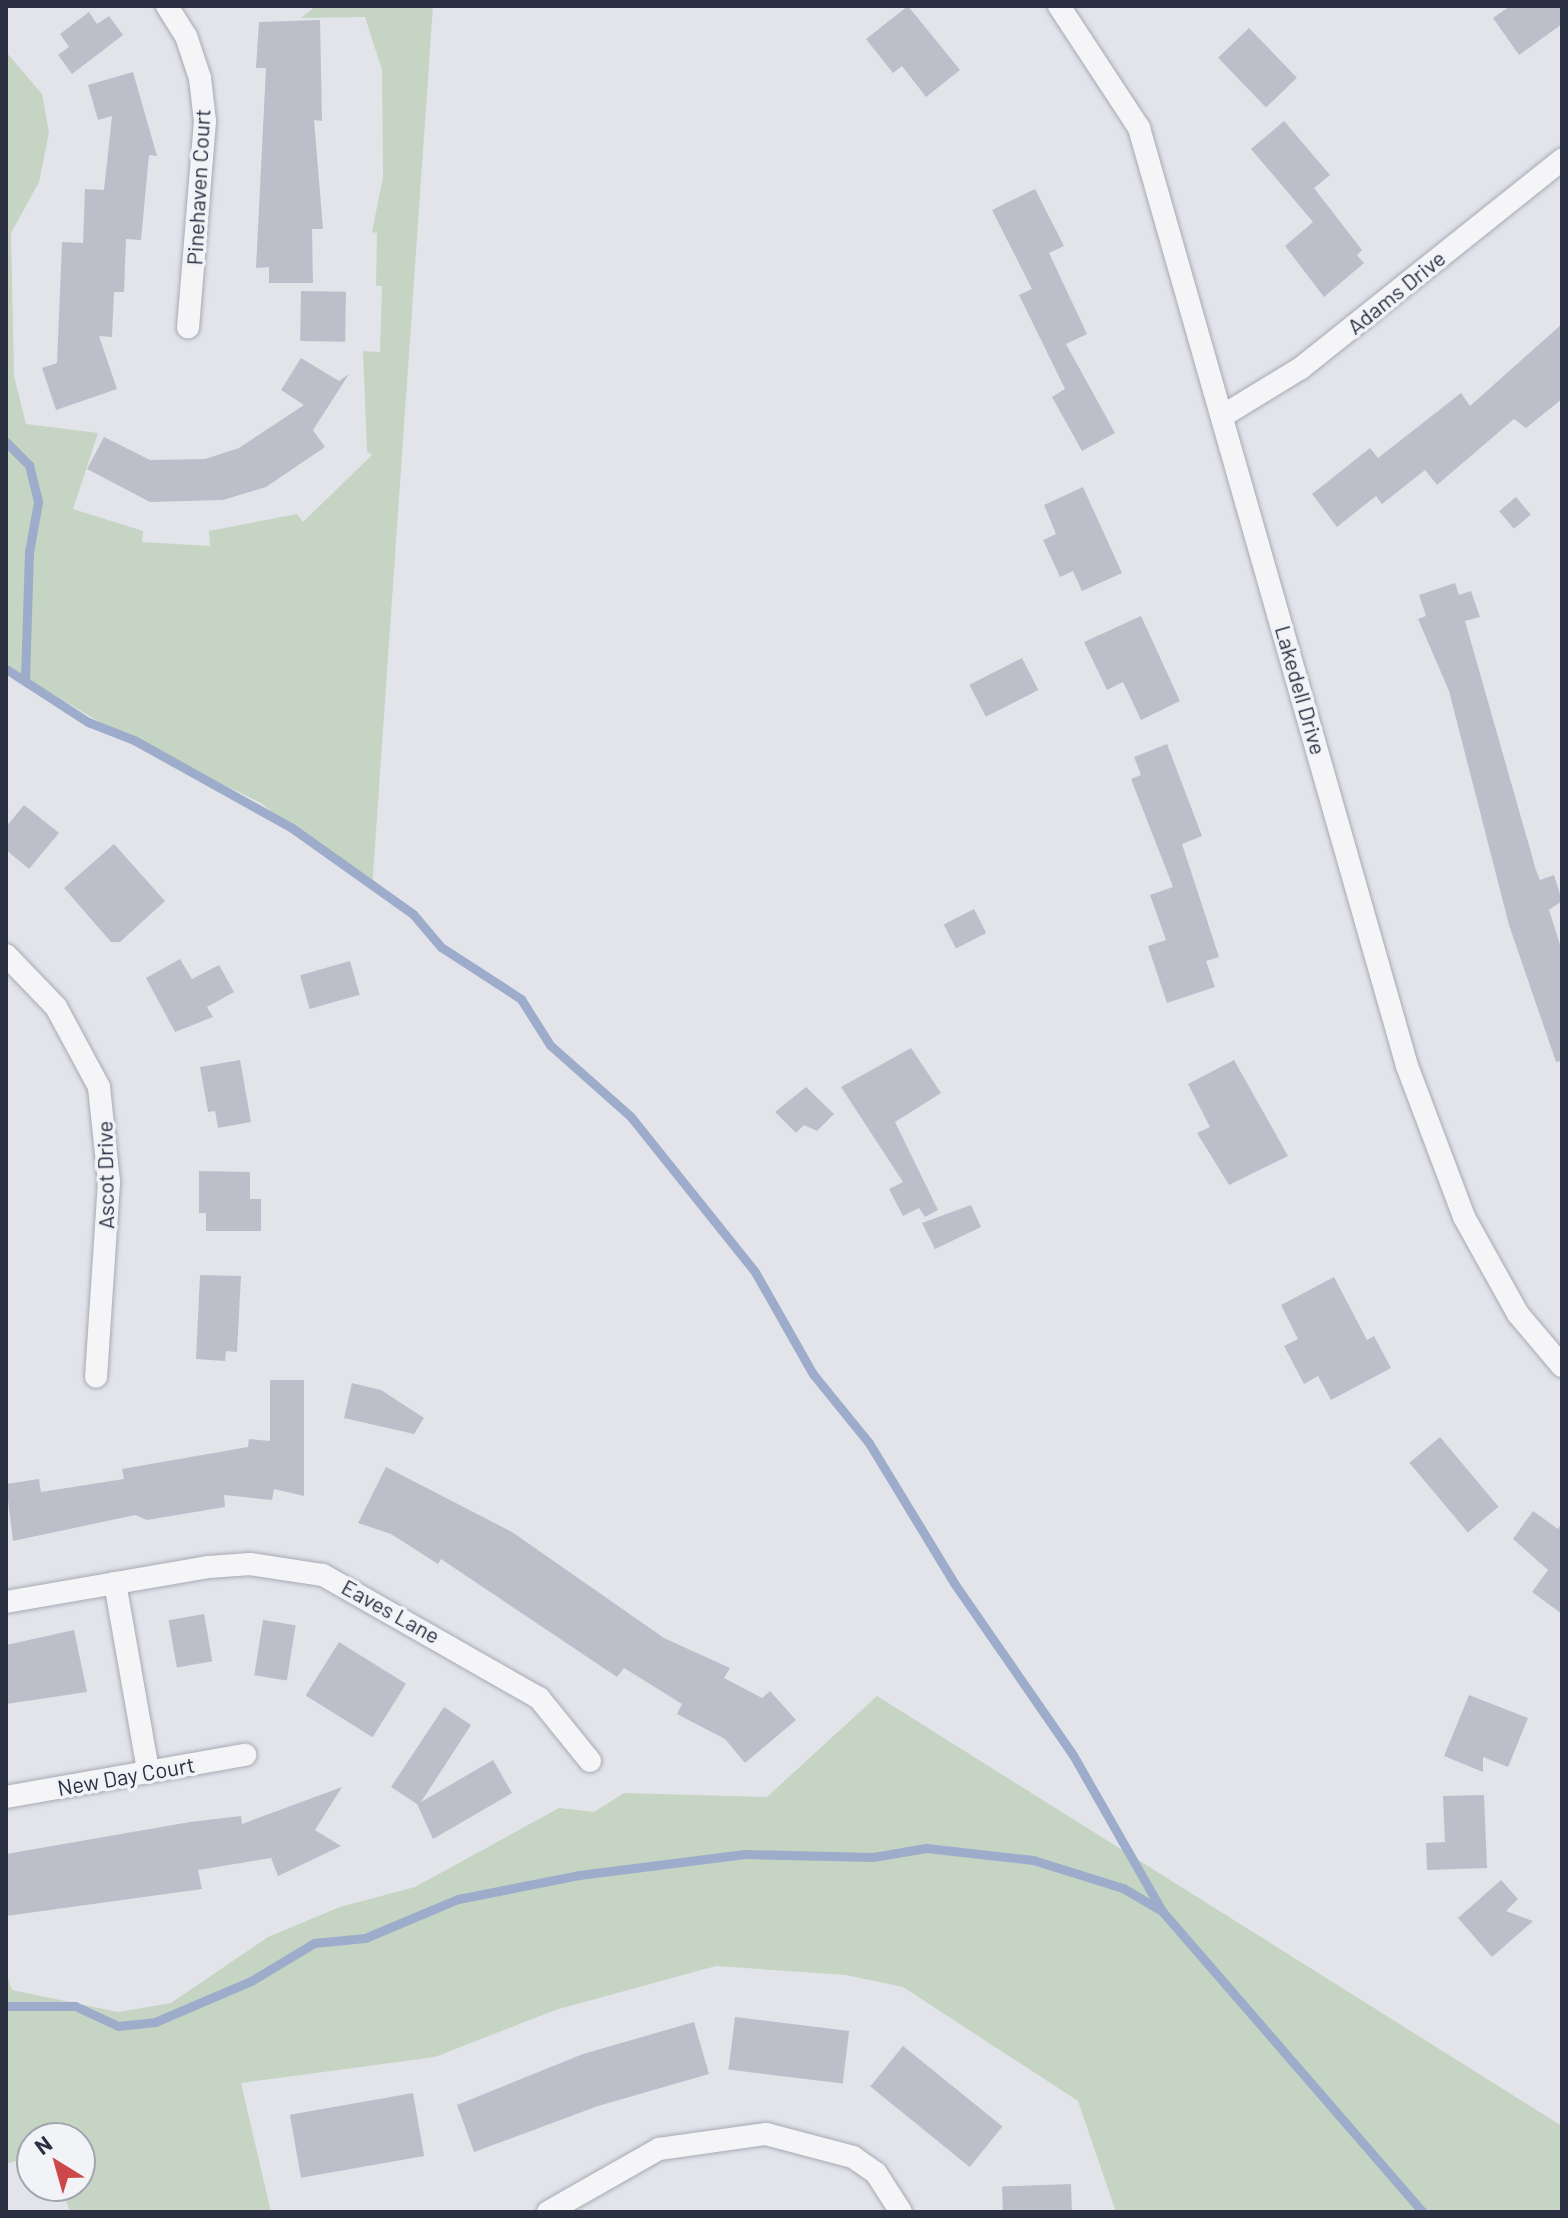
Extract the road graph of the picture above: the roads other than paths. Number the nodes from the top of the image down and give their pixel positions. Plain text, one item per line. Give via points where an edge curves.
1 (167, 6) edge
2 (1059, 6) edge
3 (1562, 160) edge
4 (188, 327) dead end
5 (1224, 415) junction
6 (6, 955) edge
7 (1562, 1366) edge
8 (96, 1377) dead end
9 (115, 1583) junction
10 (6, 1602) edge
11 (245, 1755) dead end
12 (590, 1761) dead end
13 (148, 1771) junction
14 (6, 1797) edge
15 (548, 2212) edge
16 (901, 2212) edge

1 - 4 street, Pinehaven Court via 186,36 200,78 205,121
2 - 5 street, Lakedell Drive via 1139,128
3 - 5 street, Adams Drive via 1301,368
5 - 7 street, Lakedell Drive via 1407,1066 1470,1230 1518,1314
6 - 8 street, Ascot Drive via 56,1007 99,1087 109,1182
9 - 10 street, Eaves Lane
9 - 12 street, Eaves Lane via 250,1564 323,1575 539,1698
9 - 13 street
11 - 13 street, New Day Court
13 - 14 street, New Day Court
15 - 16 street via 659,2149 766,2134 853,2157 876,2173

